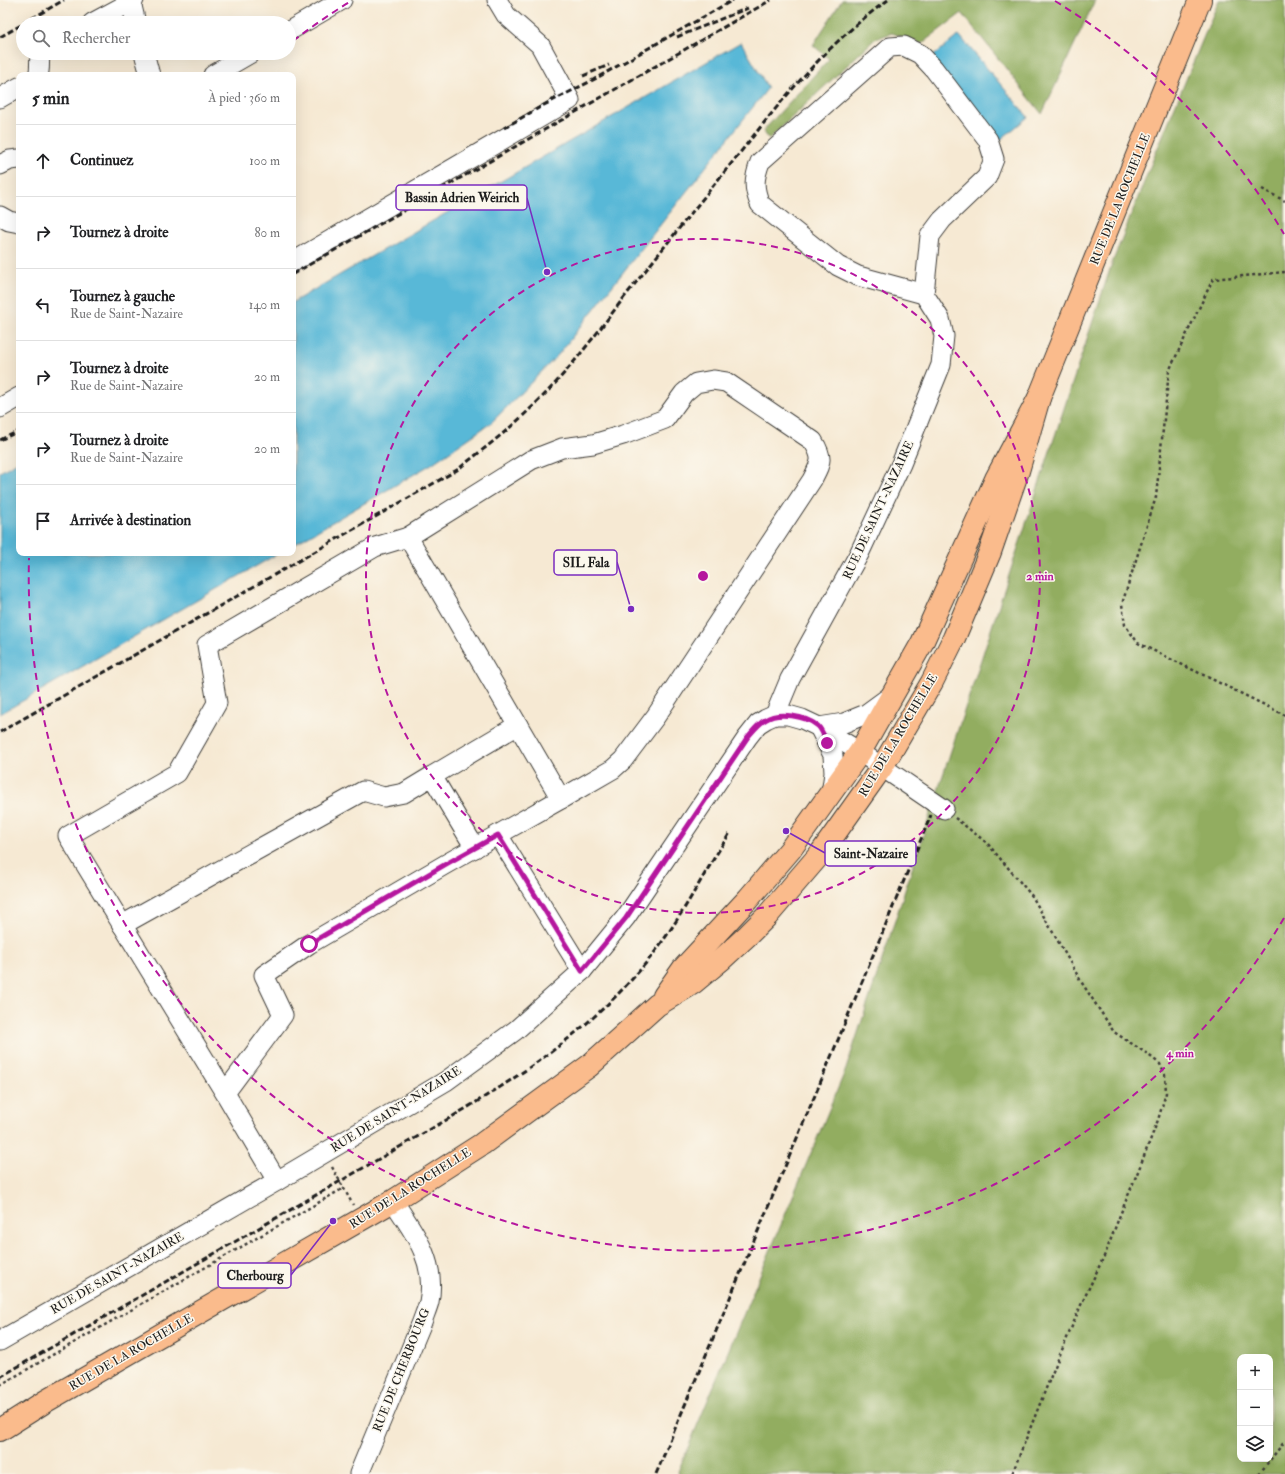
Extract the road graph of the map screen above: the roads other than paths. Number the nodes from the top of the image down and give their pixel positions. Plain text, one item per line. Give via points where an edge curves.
1 (342, 0) edge
2 (497, 0) edge
3 (1200, 0) edge
4 (133, 1) edge
5 (105, 16) edge
6 (135, 16) edge
7 (296, 27) edge
8 (39, 60) edge
9 (146, 60) edge
10 (239, 60) edge
11 (40, 72) edge
12 (149, 72) edge
13 (218, 72) edge
14 (16, 89) edge
15 (0, 98) edge
16 (16, 159) edge
17 (0, 165) edge
18 (0, 216) edge
19 (16, 222) edge
20 (296, 260) edge
21 (924, 294) junction
22 (1039, 398) junction
23 (16, 399) edge
24 (0, 408) edge
25 (408, 537) junction
26 (894, 694) junction
27 (775, 715) junction
28 (518, 725) junction
29 (819, 727) junction
30 (860, 752) junction
31 (882, 767) junction
32 (432, 776) junction
33 (831, 794) junction
34 (561, 799) junction
35 (944, 809) road end
36 (498, 835) junction
37 (475, 848) junction
38 (122, 925) junction
39 (582, 971) junction
40 (657, 1005) junction
41 (225, 1094) junction
42 (277, 1181) junction
43 (393, 1201) junction
44 (0, 1341) edge
45 (0, 1430) edge
46 (359, 1474) edge

1 - 7 street
2 - 20 street via 506,15 540,45 570,100
3 - 22 main road, RUE DE LA ROCHELLE
4 - 5 street
4 - 6 street
8 - 11 street
9 - 12 street
10 - 13 street
14 - 15 street
16 - 17 street
18 - 19 street
21 - 21 street via 930,236 942,220 987,177 994,159 988,140 920,54 904,46 890,47 760,162 755,190 760,204 838,266 858,276
21 - 27 street, RUE DE SAINT-NAZAIRE via 940,319 944,336 941,365 901,464 860,554 790,679
22 - 26 main road, RUE DE LA ROCHELLE via 996,479 922,643
22 - 31 main road, RUE DE LA ROCHELLE via 1018,471 990,552 954,638 932,682
23 - 24 street
25 - 28 street
25 - 34 street via 531,460 562,448 592,444 623,435 665,419 696,382 726,382 813,441 820,452 820,463 812,480 656,716 623,760
25 - 38 street via 375,546 207,645 217,703 178,773 68,836
26 - 29 street via 866,714
26 - 30 main road, RUE DE LA ROCHELLE
27 - 29 street via 802,718
27 - 39 street, RUE DE SAINT-NAZAIRE via 758,724 747,738 626,918
28 - 32 street
28 - 34 street
29 - 30 street
29 - 33 street via 833,755
30 - 31 street
30 - 33 main road, RUE DE LA ROCHELLE
31 - 35 street
31 - 40 main road, RUE DE LA ROCHELLE via 821,853 767,916 693,983
32 - 37 street
32 - 38 street via 404,793 384,797 363,791
33 - 40 main road, RUE DE LA ROCHELLE via 790,850 684,969
34 - 36 street
36 - 37 street
36 - 39 street
37 - 41 street via 309,944 264,975 283,1014
38 - 41 street
39 - 42 street, RUE DE SAINT-NAZAIRE via 516,1030 446,1081
40 - 43 main road, RUE DE LA ROCHELLE via 568,1082 482,1144
41 - 42 street
42 - 44 street, RUE DE SAINT-NAZAIRE
43 - 45 main road, RUE DE LA ROCHELLE
43 - 46 street, RUE DE CHERBOURG via 420,1242 426,1256 430,1291 422,1322

